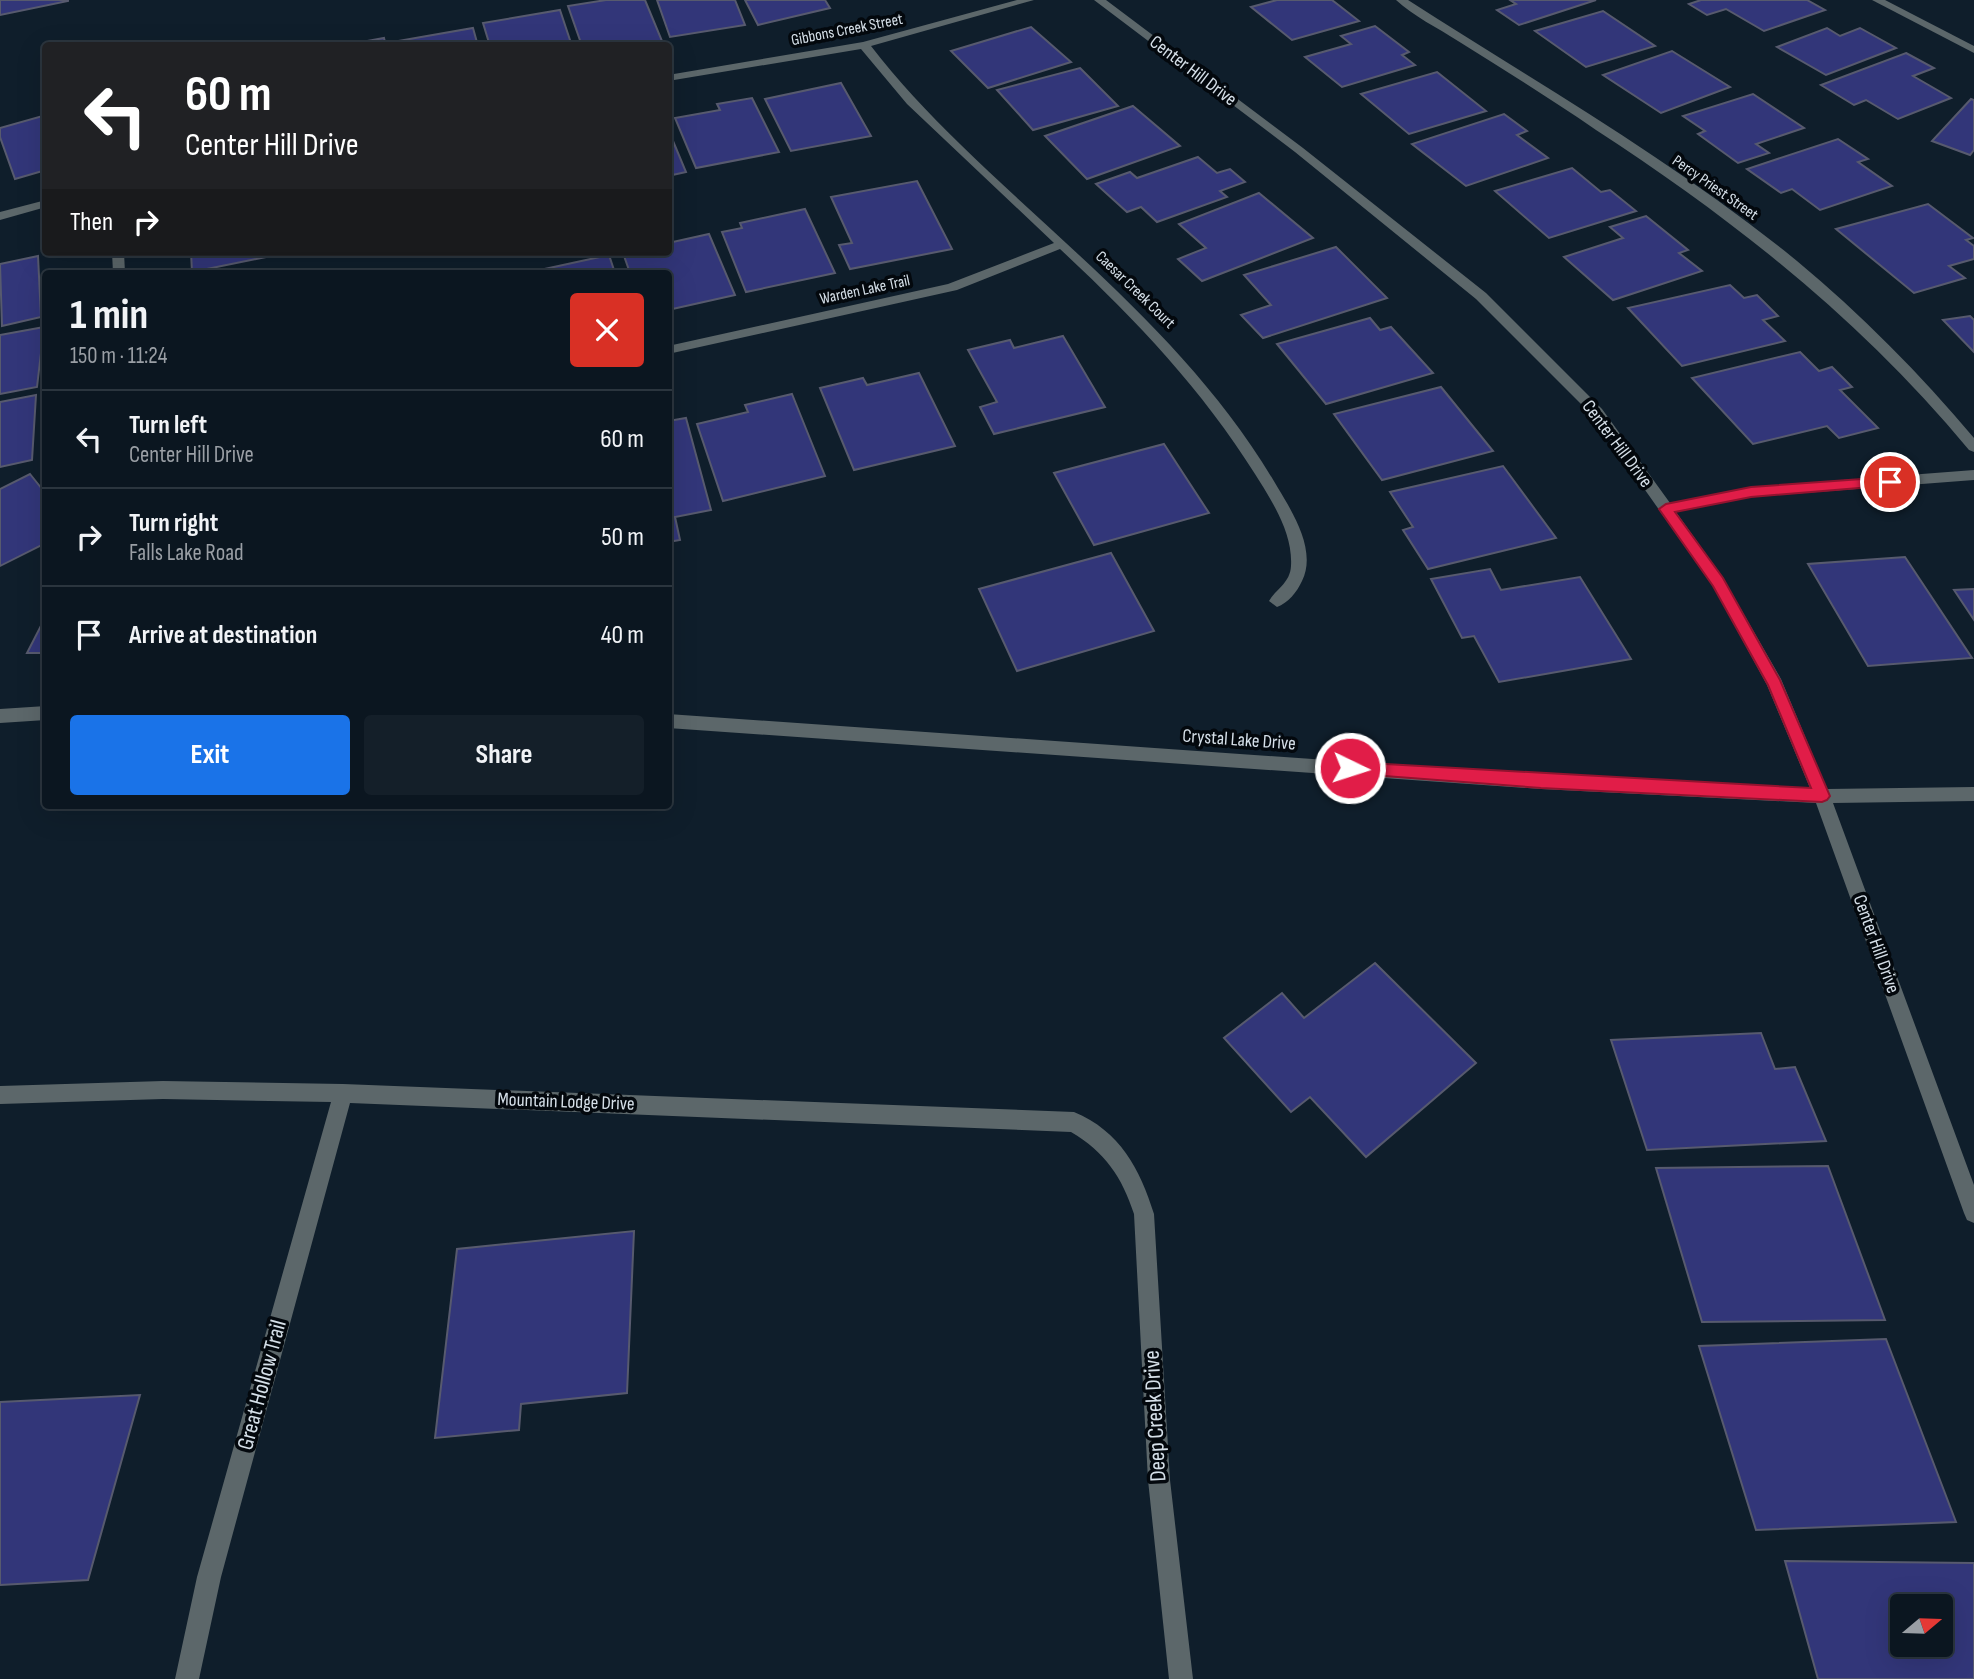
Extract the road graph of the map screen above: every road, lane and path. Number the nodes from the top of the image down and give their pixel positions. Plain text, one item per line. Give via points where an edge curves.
1 (1029, 0) edge
2 (1098, 0) edge
3 (1401, 0) edge
4 (1877, 0) edge
5 (864, 45) junction
6 (1974, 50) edge
7 (672, 77) edge
8 (42, 204) edge
9 (0, 216) edge
10 (1063, 244) junction
11 (672, 348) edge
12 (1974, 447) edge
13 (1974, 475) edge
14 (1666, 509) junction
15 (1277, 601) dead end
16 (42, 713) edge
17 (0, 716) edge
18 (672, 721) edge
19 (1974, 794) edge
20 (1822, 796) junction
21 (343, 1093) junction
22 (0, 1095) edge
23 (1121, 1156) joint
24 (1974, 1213) edge
25 (187, 1679) edge
26 (1181, 1679) edge

1 - 5 street, Gibbons Creek Street
2 - 14 street, Center Hill Drive via 1299,150 1481,296 1597,412
3 - 12 street, Percy Priest Street via 1700,194 1793,264 1874,340
4 - 6 street
5 - 7 street, Gibbons Creek Street
5 - 10 street, Caesar Creek Court via 911,102
8 - 9 street
10 - 11 street, Warden Lake Trail via 964,283 905,299
10 - 15 street, Caesar Creek Court via 1178,356 1253,455 1298,548 1299,569 1293,586
13 - 14 street via 1751,492
14 - 20 street, Center Hill Drive via 1718,582 1775,684
16 - 17 street
18 - 20 street, Crystal Lake Drive via 1528,781
19 - 20 street, Crystal Lake Drive
20 - 24 street, Center Hill Drive
21 - 22 street, Mountain Lodge Drive via 163,1090
21 - 23 street, Mountain Lodge Drive via 1074,1122 1100,1136
21 - 25 street, Great Hollow Trail via 209,1577
23 - 26 street, Deep Creek Drive via 1144,1214 1159,1480

